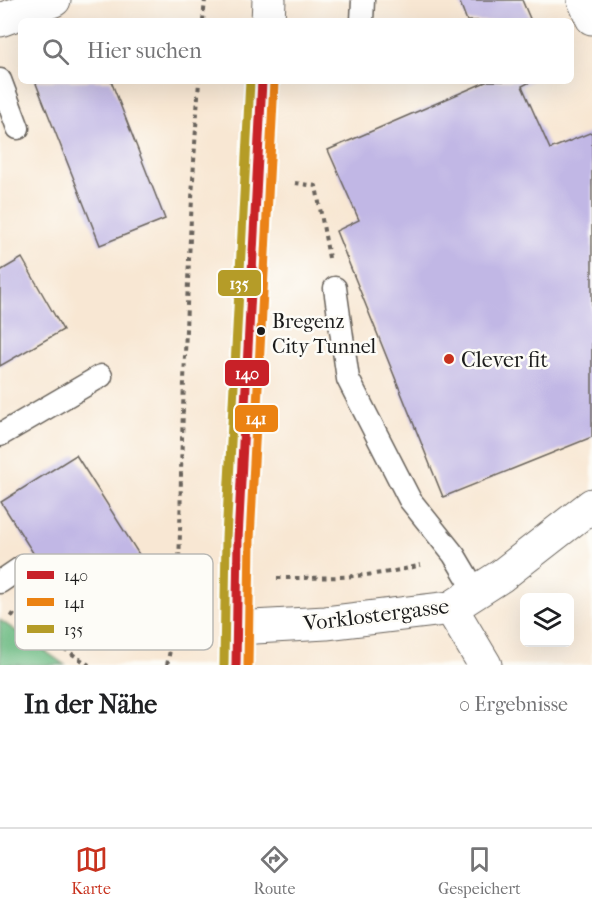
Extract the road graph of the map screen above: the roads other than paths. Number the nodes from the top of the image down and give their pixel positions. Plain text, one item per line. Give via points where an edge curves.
1 (54, 0) edge
2 (269, 0) edge
3 (363, 0) edge
4 (584, 0) edge
5 (267, 18) edge
6 (362, 18) edge
7 (592, 18) edge
8 (0, 20) edge
9 (0, 80) edge
10 (262, 84) edge
11 (18, 128) dead end
12 (335, 288) road end
13 (101, 376) dead end
14 (0, 435) edge
15 (592, 505) edge
16 (15, 572) edge
17 (0, 582) edge
18 (464, 600) junction
19 (236, 628) junction
20 (236, 665) edge
21 (485, 665) edge

1 - 8 main road
2 - 5 main road
3 - 6 lane
4 - 7 main road
9 - 11 lane
10 - 19 main road
12 - 18 lane via 348,379 410,500 454,555
13 - 14 lane
15 - 18 main road, Vorklostergasse
16 - 17 lane
18 - 19 main road, Vorklostergasse via 326,623
18 - 21 main road
19 - 20 main road

